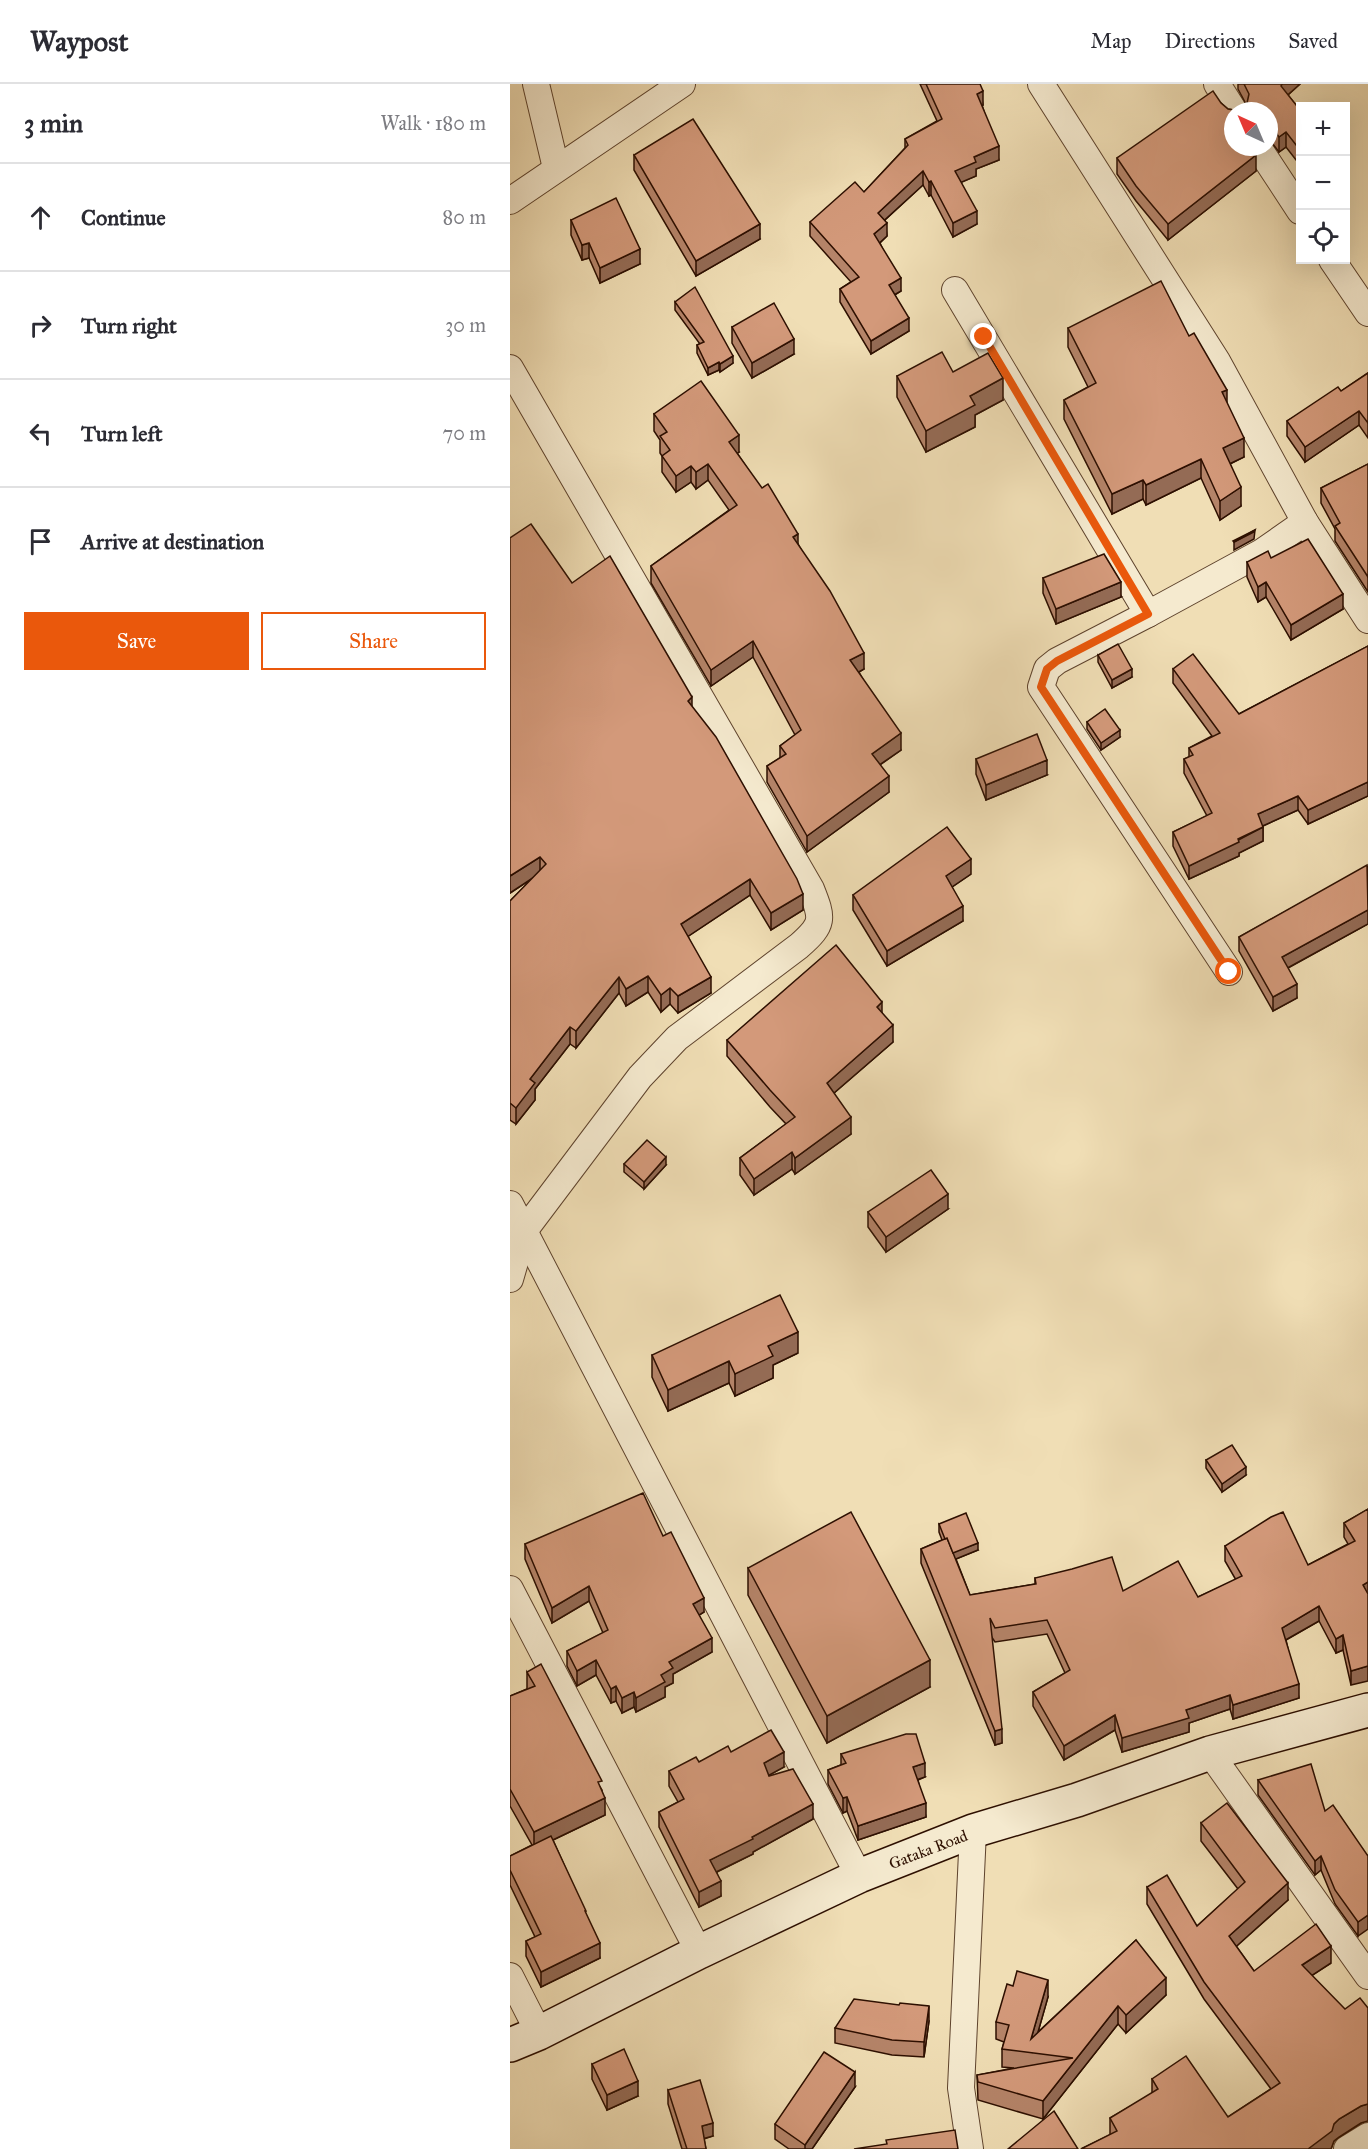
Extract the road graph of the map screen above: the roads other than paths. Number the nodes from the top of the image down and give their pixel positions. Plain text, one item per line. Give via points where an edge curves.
1 (536, 84) edge
2 (682, 84) edge
3 (1041, 84) edge
4 (1217, 84) edge
5 (1228, 102) edge
6 (1264, 156) edge
7 (556, 168) junction
8 (510, 201) edge
9 (1299, 210) edge
10 (1335, 264) edge
11 (955, 290) dead end
12 (1368, 313) edge
13 (510, 368) edge
14 (1305, 522) junction
15 (1148, 614) junction
16 (1368, 620) edge
17 (1229, 972) dead end
18 (510, 1204) edge
19 (524, 1231) junction
20 (510, 1279) edge
21 (510, 1589) edge
22 (1368, 1710) edge
23 (1210, 1753) junction
24 (973, 1831) junction
25 (859, 1876) junction
26 (699, 1952) junction
27 (510, 1976) edge
28 (1368, 1976) edge
29 (524, 2039) edge
30 (1368, 2136) edge
31 (970, 2149) edge
32 (1347, 2149) edge

1 - 7 street
2 - 7 street
3 - 14 street via 1217,361
4 - 5 street
6 - 9 street
7 - 8 street
10 - 12 street
11 - 15 street
13 - 19 street via 811,889 820,912 816,931 677,1038 640,1077
14 - 15 street via 1262,552
14 - 16 street
15 - 17 street via 1057,661 1047,669 1041,687
18 - 19 street
19 - 20 street
19 - 25 street
21 - 26 street
22 - 23 street, Gataka Road
23 - 24 street, Gataka Road via 1077,1800
23 - 28 street
24 - 25 street, Gataka Road
24 - 31 street via 961,2088
25 - 26 street, Gataka Road
26 - 29 street, Gataka Road
27 - 29 street
30 - 32 street

